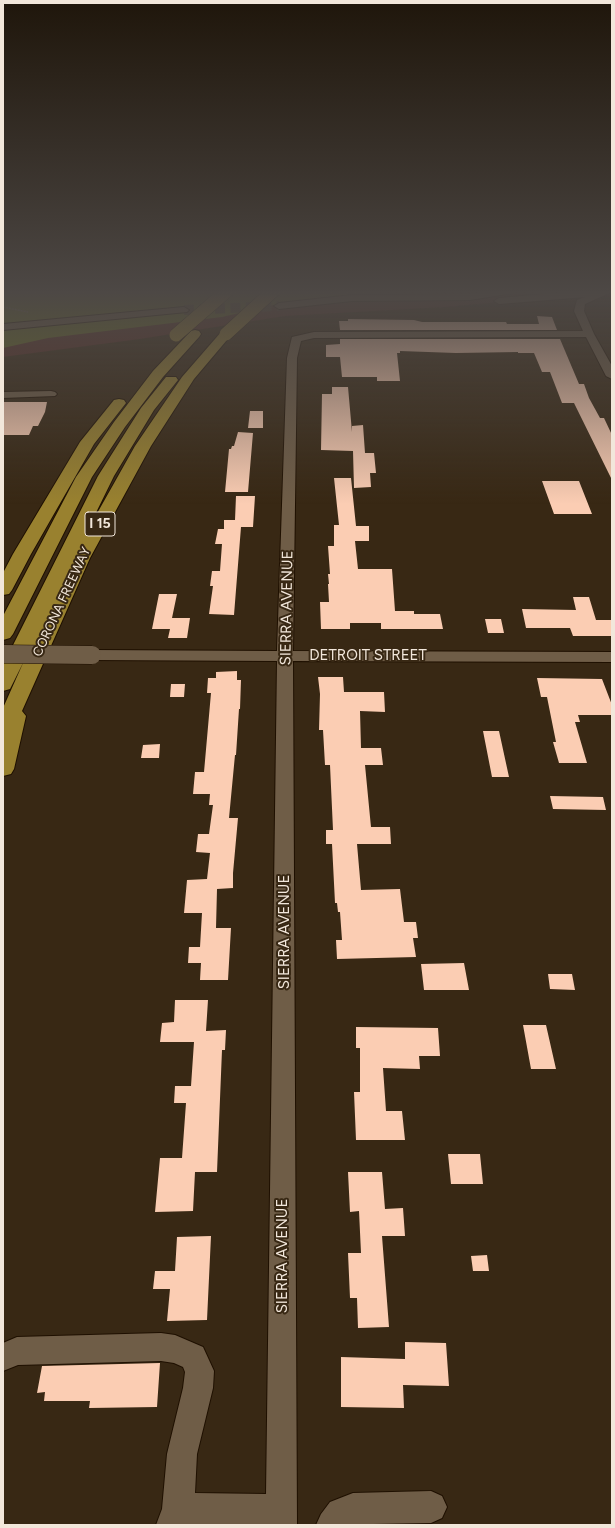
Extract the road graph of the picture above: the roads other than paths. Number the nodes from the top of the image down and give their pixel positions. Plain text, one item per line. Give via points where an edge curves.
1 (154, 361) edge
2 (170, 361) edge
3 (186, 361) edge
4 (200, 361) edge
5 (292, 361) edge
6 (604, 361) edge
7 (612, 376) edge
8 (51, 394) dead end
9 (3, 395) edge
10 (3, 590) edge
11 (3, 634) edge
12 (3, 654) edge
13 (285, 655) junction
14 (612, 657) edge
15 (24, 684) junction
16 (3, 685) edge
17 (3, 731) edge
18 (3, 769) edge
19 (3, 1357) edge
20 (431, 1507) dead end
21 (175, 1517) edge
22 (281, 1518) edge
23 (332, 1525) edge

1 - 10 highway, bridge via 87,442
2 - 11 highway via 119,425 84,477
3 - 16 highway via 148,408 106,476
4 - 15 highway, CORONA FREEWAY / I 15 via 142,446 81,558
5 - 13 street, SIERRA AVENUE
6 - 7 street
8 - 9 street
12 - 13 street, DETROIT STREET, bridge
13 - 14 street, DETROIT STREET
13 - 22 street, SIERRA AVENUE
15 - 17 highway, CORONA FREEWAY / I 15
15 - 18 highway
19 - 21 street via 17,1351 161,1347 175,1349 193,1357 200,1371 182,1454
20 - 23 street via 353,1509 341,1513
21 - 22 street

